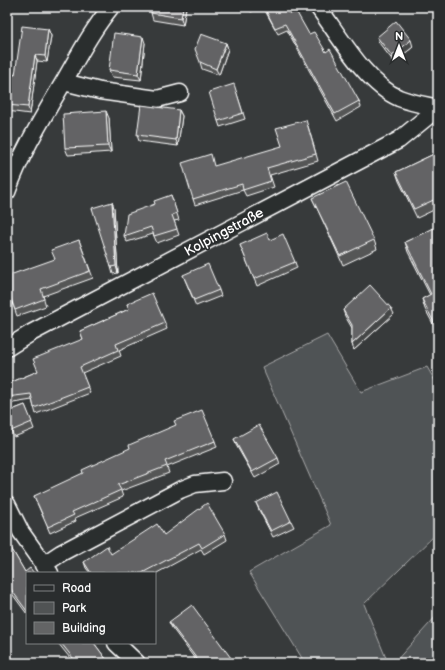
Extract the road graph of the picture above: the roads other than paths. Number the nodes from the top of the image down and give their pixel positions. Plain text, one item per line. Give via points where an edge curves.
1 (111, 7) edge
2 (318, 7) edge
3 (64, 82) junction
4 (180, 93) dead end
5 (435, 107) edge
6 (7, 192) edge
7 (7, 348) edge
8 (223, 481) dead end
9 (7, 504) edge
10 (47, 569) edge
11 (117, 644) edge
12 (137, 663) edge

1 - 3 street via 79,53
2 - 5 street via 375,81 398,97
3 - 4 street via 100,91 157,99
3 - 6 street via 38,123 20,158
5 - 7 street, Kolpingstraße via 432,113 399,140 31,333
8 - 10 street via 195,484 180,490 60,553
9 - 10 street via 21,532
11 - 12 street

